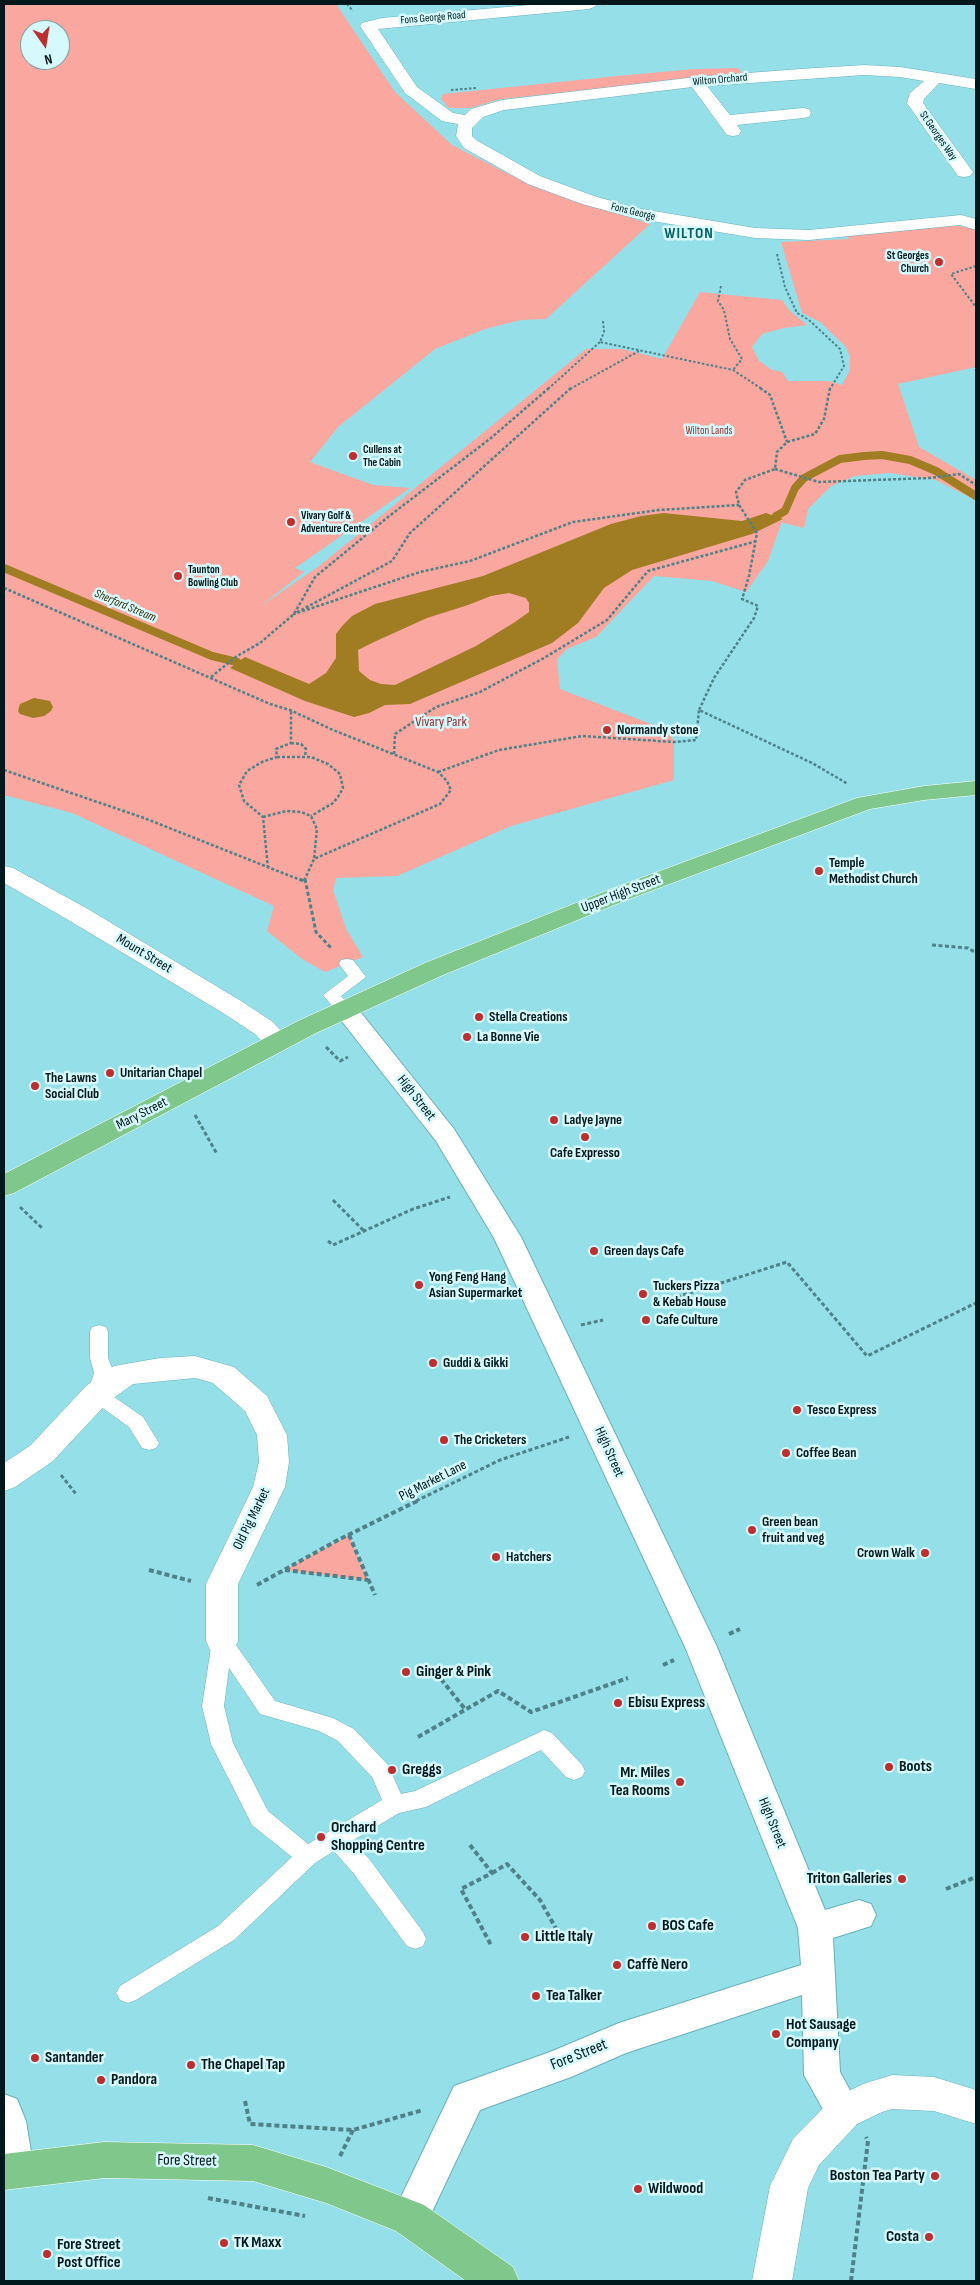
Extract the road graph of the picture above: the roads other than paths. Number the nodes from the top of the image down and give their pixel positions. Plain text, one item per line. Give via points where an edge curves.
1 (589, 4) edge
2 (934, 77) junction
3 (696, 82) junction
4 (976, 84) edge
5 (803, 113) dead end
6 (468, 121) junction
7 (964, 172) dead end
8 (976, 225) edge
9 (976, 788) edge
10 (4, 873) edge
11 (346, 964) road end
12 (345, 1010) junction
13 (279, 1043) junction
14 (11, 1195) edge
15 (99, 1332) dead end
16 (97, 1394) junction
17 (149, 1444) dead end
18 (4, 1478) edge
19 (222, 1641) junction
20 (574, 1771) dead end
21 (395, 1804) junction
22 (337, 1839) junction
23 (307, 1856) junction
24 (859, 1915) dead end
25 (815, 1928) junction
26 (415, 1939) dead end
27 (819, 1975) junction
28 (128, 1993) dead end
29 (976, 2108) edge
30 (4, 2111) edge
31 (844, 2112) junction
32 (10, 2171) edge
33 (410, 2218) junction
34 (499, 2281) edge
35 (772, 2281) edge

1 - 6 street, Fons George Road via 368,26 411,90 448,117
2 - 3 street, Wilton Orchard via 864,70
2 - 4 street, Wilton Orchard
2 - 7 street, St Georges Way via 916,97 915,103
3 - 5 street via 729,126
3 - 6 street, Wilton Orchard via 502,105 477,113
6 - 8 street, Fons George via 464,136 470,144 534,180 634,213 772,234 840,233 961,220
9 - 12 main road, Upper High Street via 865,803 788,830 434,969
10 - 13 street, Mount Street via 232,1007 264,1028
11 - 12 lane via 358,977 330,995
12 - 13 main road, Upper High Street
12 - 25 street, High Street via 445,1135 507,1237 702,1647
13 - 14 main road, Mary Street via 183,1092
15 - 16 lane via 99,1358 104,1373
16 - 17 lane via 136,1422
16 - 18 street, Old Pig Market via 42,1453
16 - 19 street, Old Pig Market via 125,1374 195,1367 223,1375 241,1389 256,1404 272,1435 274,1462 269,1487 222,1584
19 - 21 lane via 268,1708 325,1724 346,1735 380,1771
19 - 23 lane via 213,1706 222,1744 260,1818
20 - 21 lane via 544,1738 418,1800
21 - 22 lane
22 - 23 lane
22 - 26 lane
23 - 28 lane via 226,1932
24 - 25 street
25 - 27 street
27 - 31 street via 822,2075
27 - 33 street, Fore Street via 619,2039 467,2098
29 - 31 street via 934,2094 892,2092
30 - 32 street via 8,2121
31 - 35 street via 806,2152 789,2186
32 - 33 main road, Fore Street via 104,2160 253,2163 326,2185
33 - 34 main road, Fore Street

